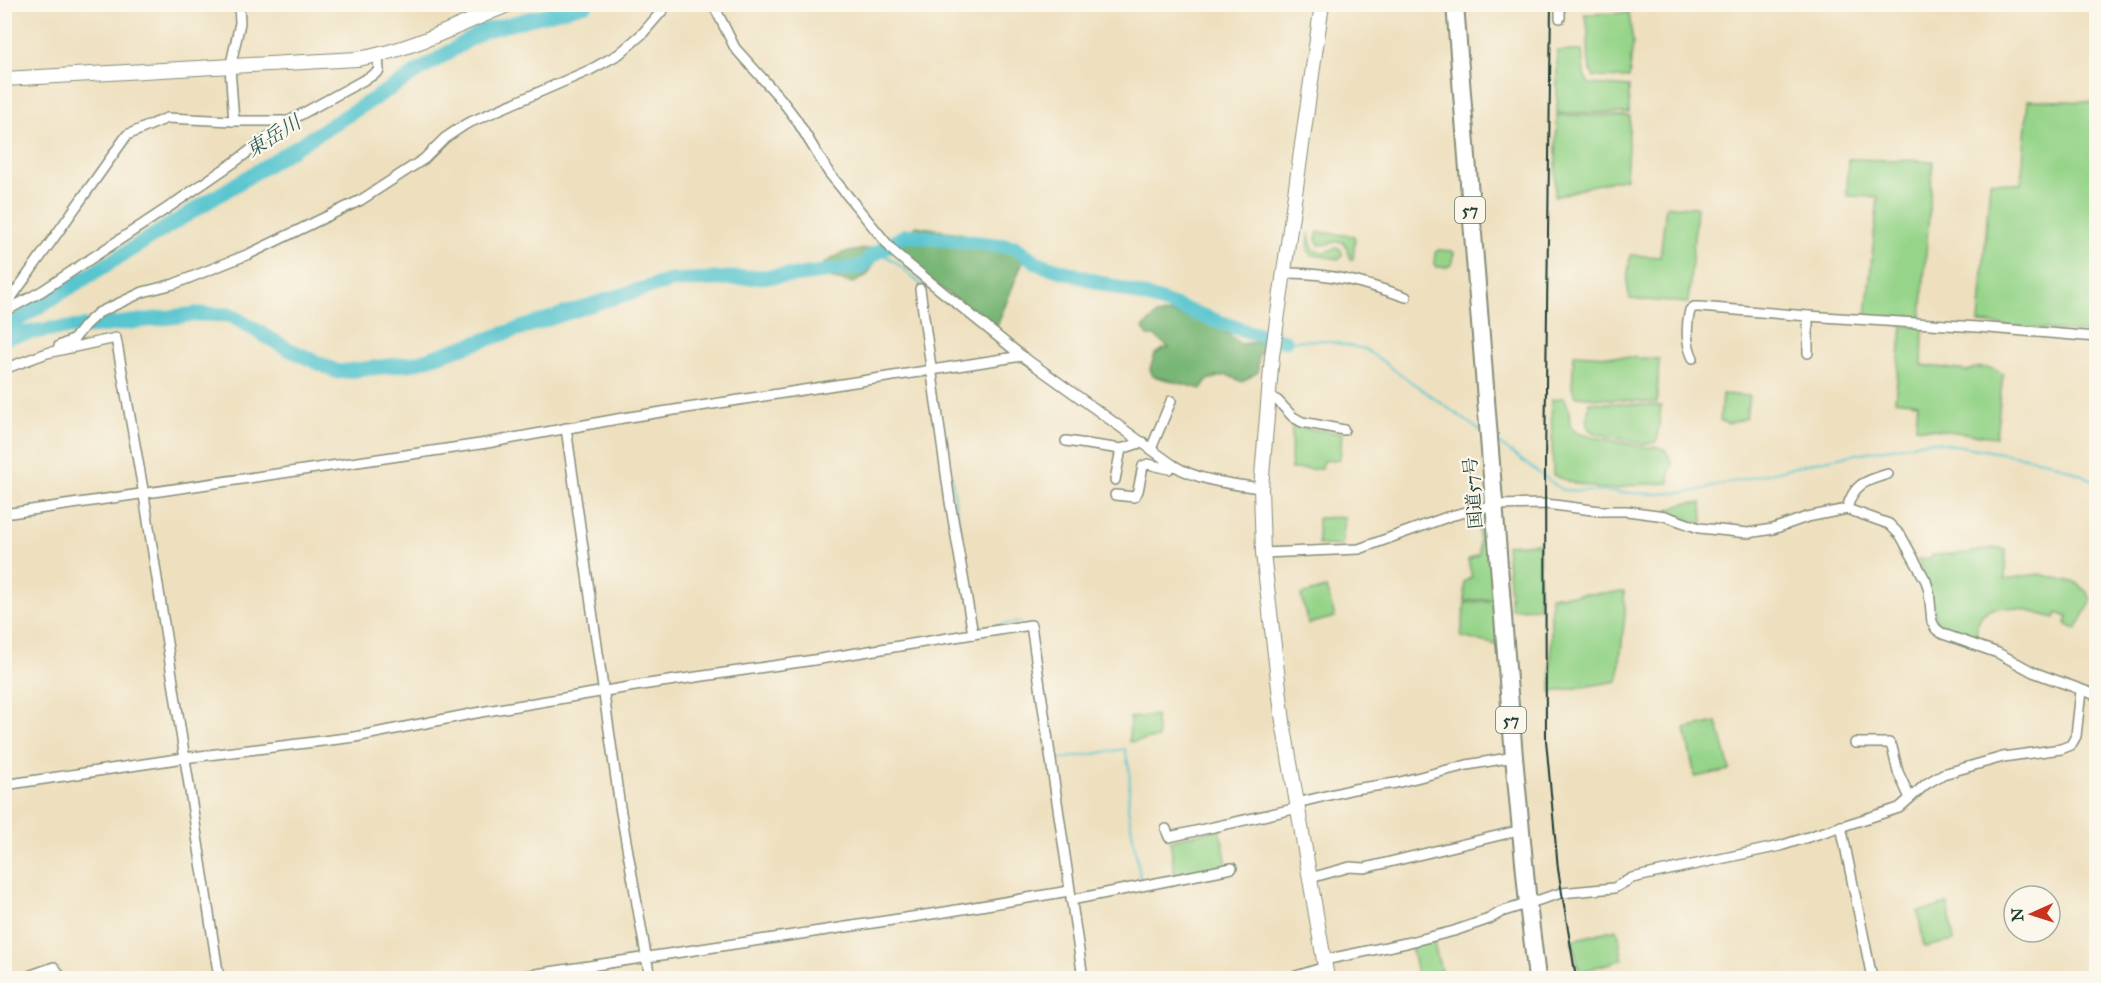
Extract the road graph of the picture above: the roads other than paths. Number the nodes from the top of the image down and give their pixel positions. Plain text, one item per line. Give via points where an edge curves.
1 (239, 4) edge
2 (510, 4) edge
3 (668, 4) edge
4 (712, 4) edge
5 (1322, 4) edge
6 (1455, 4) edge
7 (1560, 4) edge
8 (1560, 18) dead end
9 (378, 56) junction
10 (230, 68) junction
11 (4, 80) edge
12 (234, 121) junction
13 (289, 121) junction
14 (1284, 273) junction
15 (920, 290) dead end
16 (1406, 297) dead end
17 (4, 310) edge
18 (1808, 316) junction
19 (2097, 337) edge
20 (46, 353) junction
21 (1808, 353) dead end
22 (1022, 356) junction
23 (1692, 358) dead end
24 (4, 369) edge
25 (931, 371) junction
26 (1269, 396) junction
27 (1171, 401) dead end
28 (566, 428) junction
29 (1344, 430) dead end
30 (1066, 441) dead end
31 (1143, 442) junction
32 (1121, 449) junction
33 (1151, 449) junction
34 (1173, 465) junction
35 (1888, 474) dead end
36 (1115, 480) dead end
37 (1261, 488) junction
38 (144, 495) junction
39 (1115, 495) dead end
40 (1494, 505) junction
41 (1847, 509) junction
42 (4, 514) edge
43 (1263, 553) junction
44 (973, 634) junction
45 (604, 691) junction
46 (2081, 691) junction
47 (2097, 695) edge
48 (1855, 743) dead end
49 (1514, 757) junction
50 (184, 758) junction
51 (4, 784) edge
52 (1910, 798) junction
53 (1297, 806) junction
54 (1841, 826) junction
55 (1166, 829) dead end
56 (1521, 830) junction
57 (1232, 868) dead end
58 (1310, 878) junction
59 (1070, 895) junction
60 (1528, 904) junction
61 (646, 957) junction
62 (1326, 968) edge
63 (23, 978) edge
64 (62, 978) edge
65 (219, 978) edge
66 (510, 978) edge
67 (650, 978) edge
68 (1083, 978) edge
69 (1290, 978) edge
70 (1536, 978) edge
71 (1872, 978) edge

1 - 10 street via 240,23
2 - 9 street
3 - 20 street via 619,54 466,124 424,159 361,200 249,254 143,292 98,313 74,339
4 - 22 street via 735,48 780,98 829,173 893,250
5 - 14 street
6 - 40 highway, 国道57号 / 57
7 - 8 street
9 - 10 street
9 - 13 street via 379,71
10 - 11 street
10 - 12 street
12 - 13 street
12 - 17 street via 167,118 127,135
13 - 17 street via 169,207 42,291
14 - 16 street via 1341,277
14 - 26 street
15 - 25 street
18 - 19 street
18 - 21 street
18 - 23 street via 1694,307 1688,316 1688,349
20 - 24 street
20 - 38 street via 116,338
22 - 25 street
22 - 31 street
25 - 28 street
25 - 44 street
26 - 29 street via 1302,422
26 - 37 street
27 - 33 street
28 - 38 street
28 - 45 street
30 - 32 street
31 - 32 street
31 - 33 street
32 - 36 street
33 - 34 street
34 - 37 street via 1201,477
34 - 39 street via 1169,469 1143,466 1134,497
35 - 41 street via 1855,489
37 - 43 street
38 - 42 street
38 - 50 street
40 - 41 street via 1546,504 1627,511 1665,516 1700,528 1748,533
40 - 43 street via 1450,516 1359,549
40 - 49 highway, 国道57号 / 57
41 - 46 street via 1889,524 1901,536 1926,581 1936,629
43 - 53 street
44 - 45 street
44 - 59 street via 1031,625
45 - 50 street via 355,736
45 - 61 street
46 - 47 street
46 - 52 street via 2076,735 2071,745 2002,757 1943,774
48 - 52 street via 1889,743
49 - 53 street via 1354,789
49 - 56 highway, 国道57号 / 57
50 - 51 street
50 - 65 street
52 - 54 street via 1899,808
53 - 55 street via 1169,837
53 - 58 street
54 - 60 street via 1780,846 1632,878 1614,888 1561,893
54 - 71 street
56 - 58 street
56 - 60 highway, 国道57号 / 57
57 - 59 street
58 - 62 street
59 - 61 street
59 - 68 street
60 - 62 street via 1454,931
60 - 70 highway, 国道57号 / 57
61 - 66 street
61 - 67 street
62 - 69 street
63 - 64 street via 54,967

